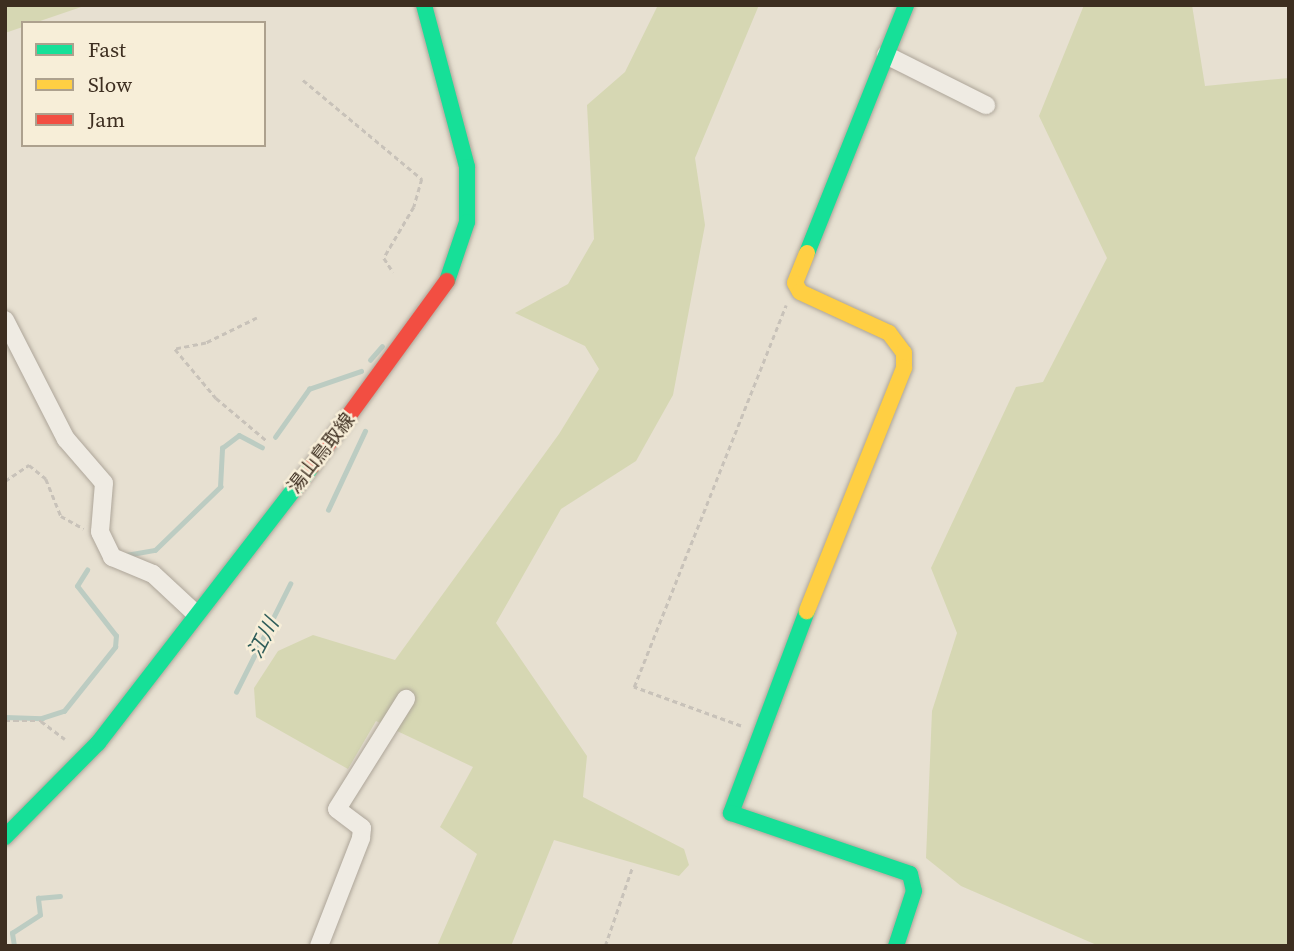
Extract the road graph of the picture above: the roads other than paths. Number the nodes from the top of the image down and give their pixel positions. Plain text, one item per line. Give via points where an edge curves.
1 (424, 5) edge
2 (906, 5) edge
3 (886, 55) junction
4 (986, 105) dead end
5 (5, 320) edge
6 (195, 614) junction
7 (406, 699) dead end
8 (5, 837) edge
9 (319, 946) edge
10 (896, 946) edge

1 - 6 street, 湯山鳥取線 via 467,167 468,213 458,258 404,347
2 - 3 street
3 - 4 street
3 - 10 street via 795,282 800,292 889,333 904,353 904,368 758,732 731,813 910,874 916,880
5 - 6 street via 66,439 104,483 100,532 112,557 147,570
6 - 8 street, 湯山鳥取線 via 83,760
7 - 9 street via 338,808 362,828 361,838

